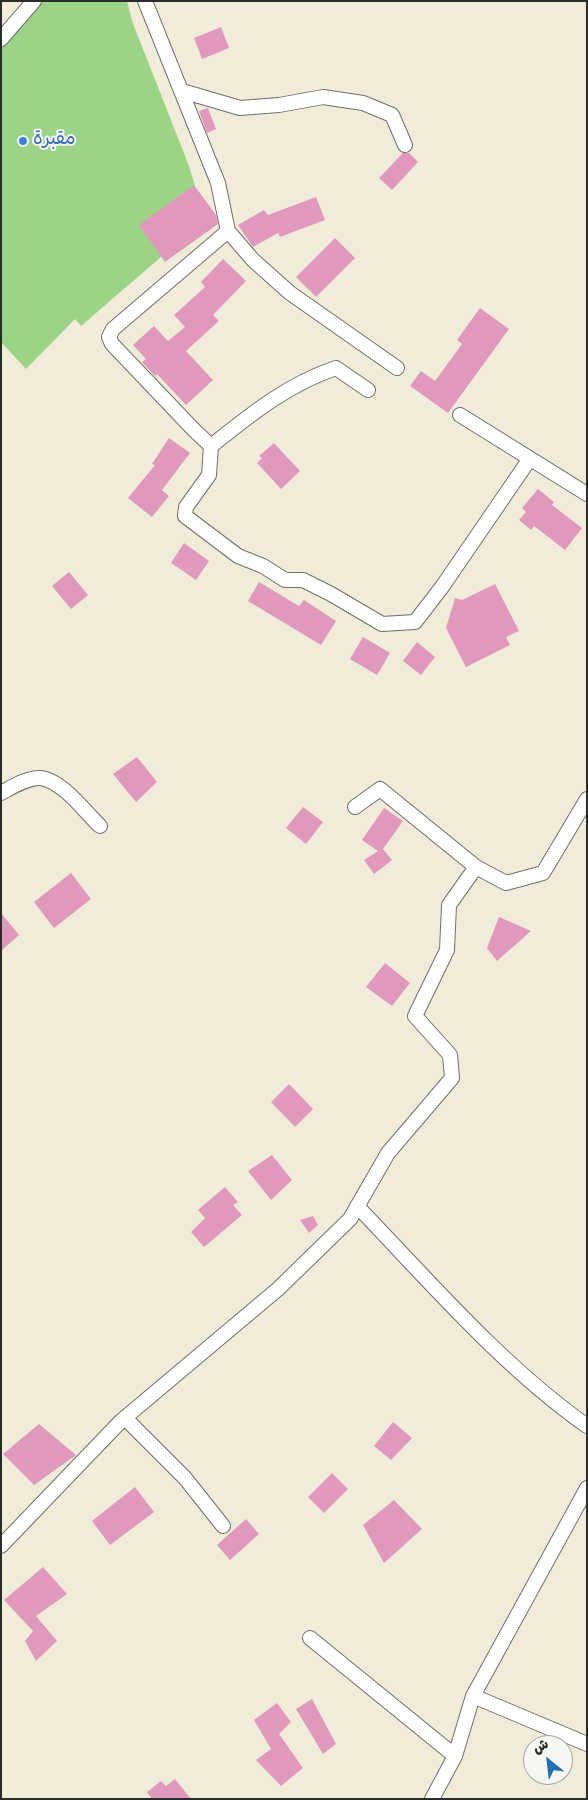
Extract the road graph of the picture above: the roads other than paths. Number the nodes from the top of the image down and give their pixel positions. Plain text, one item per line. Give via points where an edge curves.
1 (34, 1) edge
2 (146, 1) edge
3 (1, 39) edge
4 (182, 91) junction
5 (405, 145) dead end
6 (228, 231) junction
7 (397, 368) dead end
8 (368, 390) dead end
9 (460, 415) dead end
10 (211, 446) junction
11 (529, 460) junction
12 (587, 494) edge
13 (1, 793) edge
14 (587, 798) edge
15 (355, 807) dead end
16 (100, 826) dead end
17 (476, 867) junction
18 (357, 1206) junction
19 (125, 1418) junction
20 (587, 1426) edge
21 (585, 1494) edge
22 (223, 1526) dead end
23 (1, 1546) edge
24 (310, 1638) dead end
25 (473, 1696) junction
26 (587, 1744) edge
27 (455, 1756) junction
28 (432, 1799) edge

1 - 3 street
2 - 4 street
4 - 5 street via 240,108 323,97 364,103 392,115
4 - 6 street via 218,183
6 - 7 street via 253,260 290,293
6 - 10 street via 113,329 109,337 112,344
8 - 10 street via 336,368 312,376 273,397
9 - 11 street
10 - 11 street via 209,475 186,507 185,516 238,556 285,580 302,580 382,624 414,622
11 - 12 street
13 - 16 street via 16,784 40,778 58,785
14 - 17 street via 543,873 506,883
15 - 17 street via 380,789
17 - 18 street via 449,905 447,950 415,1016 450,1055 452,1078 388,1153
18 - 19 street via 350,1219 278,1289
18 - 20 street via 501,1355
19 - 22 street via 185,1478
19 - 23 street
21 - 25 street
24 - 27 street
25 - 26 street
25 - 27 street
27 - 28 street

